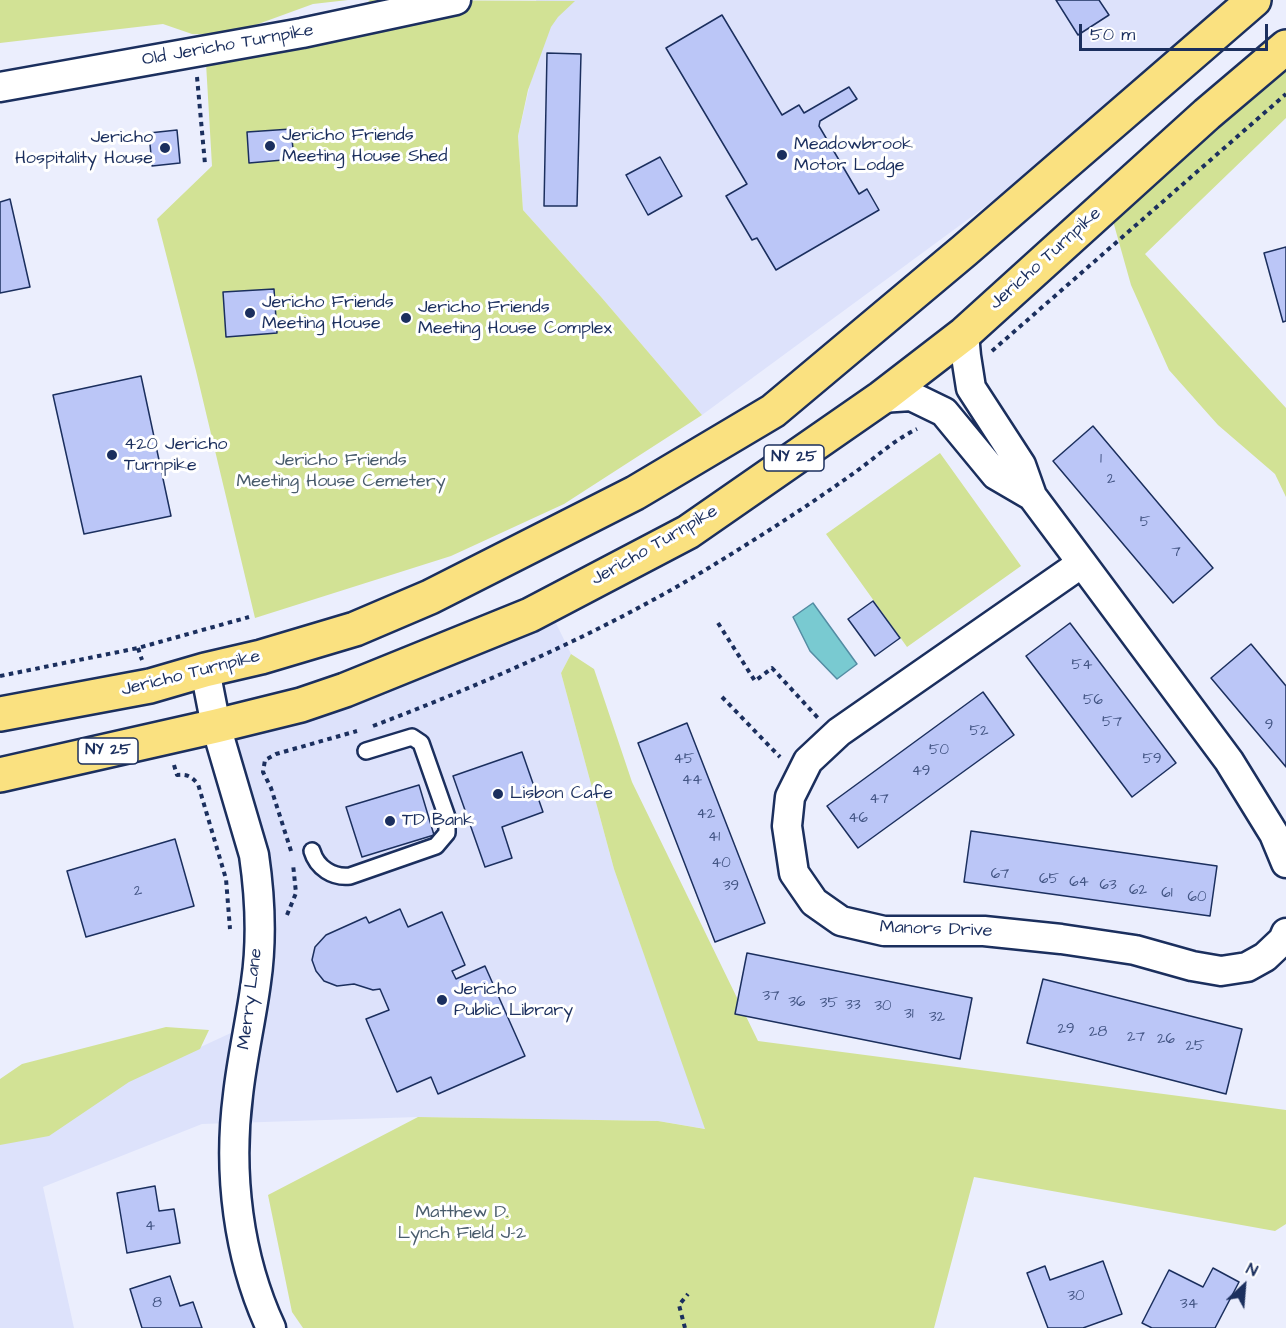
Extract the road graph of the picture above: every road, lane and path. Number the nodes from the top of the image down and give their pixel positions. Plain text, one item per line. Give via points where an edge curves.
1 (456, 0) edge
2 (1254, 0) edge
3 (1286, 47) edge
4 (194, 52) junction
5 (0, 87) edge
6 (1286, 94) edge
7 (205, 164) dead end
8 (975, 345) junction
9 (881, 398) junction
10 (921, 427) dead end
11 (1032, 496) junction
12 (1082, 563) junction
13 (249, 617) dead end
14 (717, 623) dead end
15 (205, 670) junction
16 (0, 676) edge
17 (0, 714) edge
18 (821, 721) dead end
19 (216, 726) junction
20 (370, 726) dead end
21 (359, 731) dead end
22 (366, 752) dead end
23 (8, 776) edge
24 (312, 851) dead end
25 (1286, 863) edge
26 (284, 923) dead end
27 (1286, 933) edge
28 (688, 1294) dead end
29 (271, 1328) edge
30 (685, 1328) edge

1 - 4 street, Old Jericho Turnpike
2 - 15 main road, Jericho Turnpike / NY 25 via 773,411 635,493 430,597 355,629
3 - 8 main road, Jericho Turnpike / NY 25 via 1207,114
4 - 5 street, Old Jericho Turnpike
4 - 7 path
6 - 8 path
8 - 9 main road, Jericho Turnpike / NY 25
8 - 11 street via 966,356 971,388 1021,465
9 - 11 street via 911,396 944,412 996,475
9 - 19 main road, Jericho Turnpike / NY 25 via 688,532 530,615 345,690
10 - 20 path via 701,572 595,631 471,687
11 - 12 street
12 - 25 street via 1228,761 1274,834
12 - 27 street, Manors Drive via 839,732 808,761 790,797 787,826 794,873 814,902 841,921 884,931 984,931 1061,939 1135,950 1221,971 1247,967 1265,957
13 - 16 path via 138,648
14 - 18 path via 755,681 772,668
15 - 17 main road, Jericho Turnpike / NY 25 via 150,686
15 - 19 street, Merry Lane
19 - 23 main road, Jericho Turnpike / NY 25
19 - 29 street, Merry Lane via 256,870 256,981 237,1097 235,1160 237,1202 246,1252
21 - 26 path via 276,754 262,766 289,838 296,876 294,900
22 - 24 lane via 412,737 422,743 447,818 447,833 436,846 339,878 315,861
28 - 30 path via 679,1305

